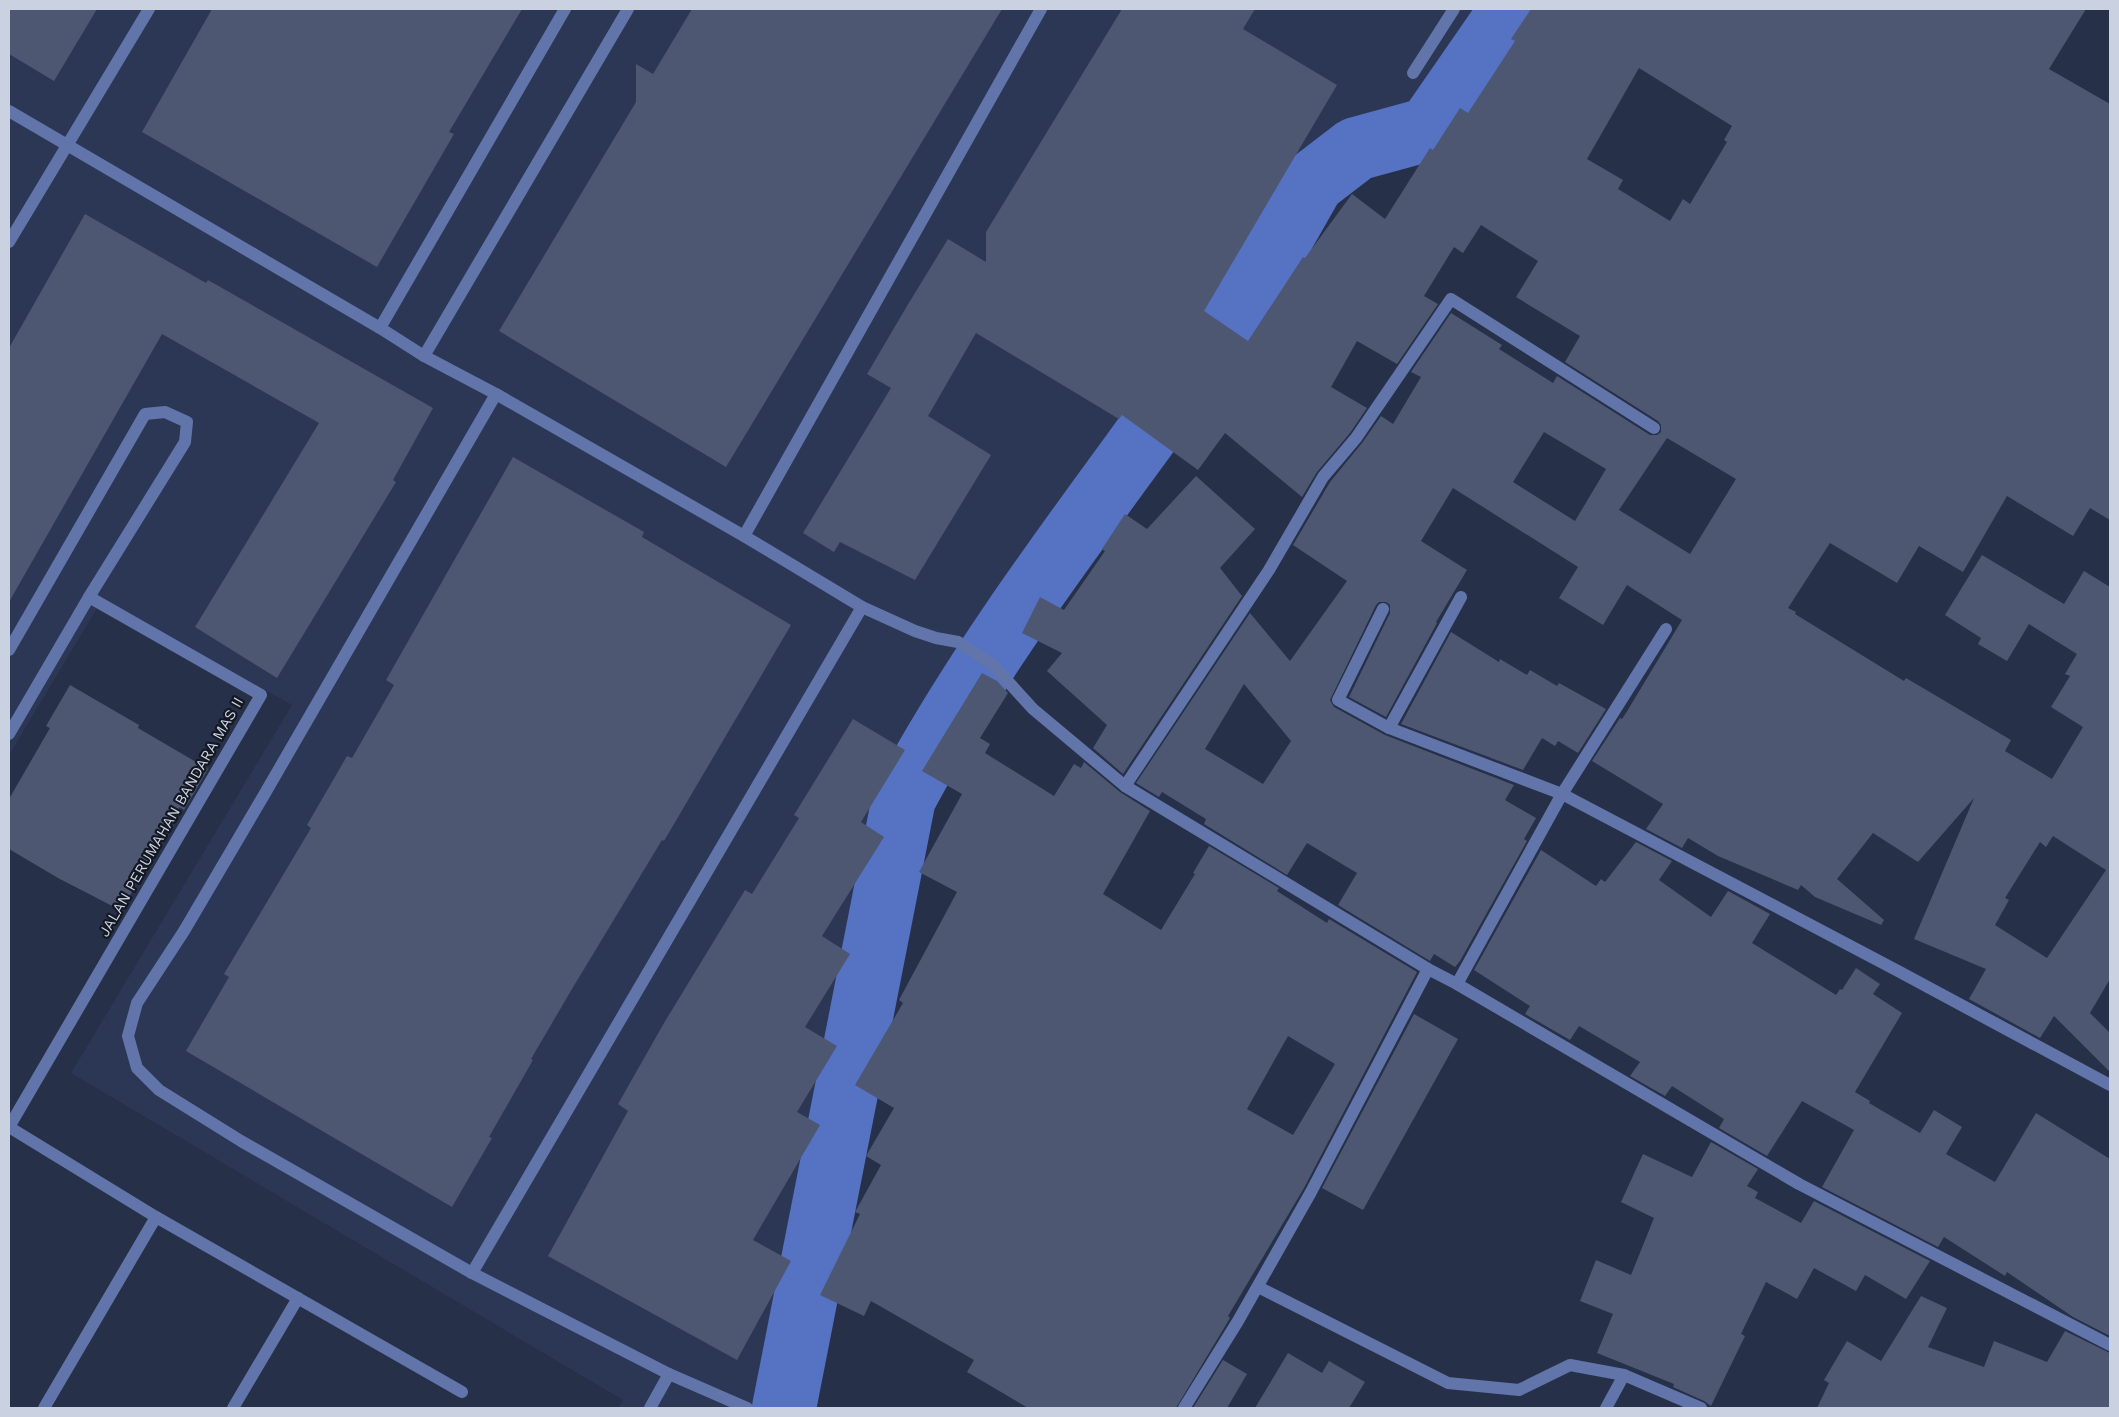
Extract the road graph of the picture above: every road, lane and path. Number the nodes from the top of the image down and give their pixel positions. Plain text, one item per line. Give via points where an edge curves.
1 (149, 9) edge
2 (565, 9) edge
3 (628, 9) edge
4 (1041, 9) edge
5 (1454, 9) edge
6 (1413, 72) dead end
7 (9, 111) edge
8 (66, 145) junction
9 (9, 242) edge
10 (380, 328) junction
11 (424, 356) junction
12 (496, 394) junction
13 (1654, 428) dead end
14 (744, 536) junction
15 (89, 597) junction
16 (1461, 597) dead end
17 (862, 607) junction
18 (1383, 609) dead end
19 (1666, 629) dead end
20 (9, 650) edge
21 (1389, 728) junction
22 (9, 734) edge
23 (1125, 786) junction
24 (1562, 794) junction
25 (1428, 969) junction
26 (1457, 984) junction
27 (2110, 1085) edge
28 (9, 1127) edge
29 (156, 1217) junction
30 (472, 1273) junction
31 (1258, 1287) junction
32 (298, 1298) junction
33 (2110, 1344) edge
34 (669, 1374) junction
35 (1624, 1375) junction
36 (462, 1392) dead end
37 (44, 1408) edge
38 (233, 1408) edge
39 (650, 1408) edge
40 (746, 1408) edge
41 (1184, 1408) edge
42 (1606, 1408) edge
43 (1701, 1408) edge

1 - 8 street
2 - 10 street
3 - 11 street
4 - 14 street
5 - 6 street
7 - 8 street
8 - 9 street
8 - 10 street
10 - 11 street
11 - 12 street
12 - 14 street
12 - 30 street via 184,931 137,1003 128,1036 137,1068 159,1090 241,1141
13 - 23 street via 1451,299 1356,438 1323,477 1268,570
14 - 17 street
15 - 20 street via 185,442 187,422 165,412 145,414
15 - 22 street
15 - 28 street, JALAN PERUMAHAN BANDARA MAS II via 261,695
16 - 21 street
17 - 23 street via 915,631 958,642 993,665 1033,709
17 - 30 street
18 - 21 street via 1338,700
19 - 24 street
21 - 24 street
23 - 25 street
24 - 26 street
24 - 27 street
25 - 26 street
25 - 31 street via 1312,1192
26 - 33 street via 1799,1184
28 - 29 street
29 - 32 street
29 - 37 street
30 - 34 street
31 - 35 street via 1448,1383 1519,1390 1570,1365
31 - 41 street
32 - 36 street
32 - 38 street
34 - 39 street
34 - 40 street
35 - 42 street
35 - 43 street

